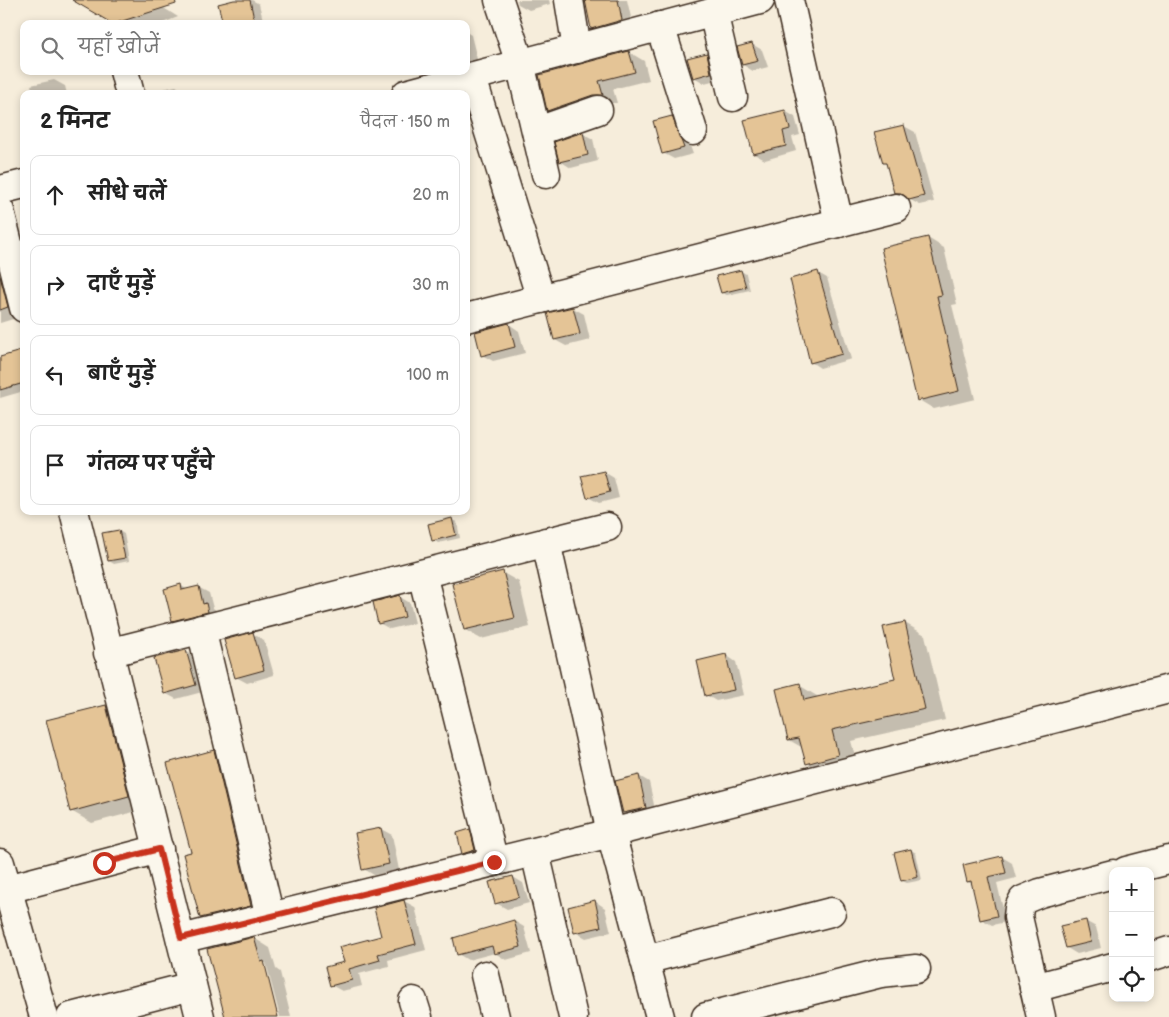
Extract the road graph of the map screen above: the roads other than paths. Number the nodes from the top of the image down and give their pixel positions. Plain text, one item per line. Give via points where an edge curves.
1 (499, 0) edge
2 (569, 0) edge
3 (760, 0) edge
4 (789, 0) edge
5 (713, 12) junction
6 (660, 26) junction
7 (577, 49) junction
8 (520, 63) junction
9 (125, 75) edge
10 (472, 78) junction
11 (129, 90) edge
12 (422, 90) edge
13 (733, 97) dead end
14 (598, 110) dead end
15 (538, 131) junction
16 (692, 131) dead end
17 (546, 174) dead end
18 (20, 185) edge
19 (0, 190) edge
20 (896, 208) dead end
21 (0, 211) edge
22 (839, 223) junction
23 (20, 292) edge
24 (542, 299) junction
25 (470, 317) edge
26 (75, 515) edge
27 (607, 527) dead end
28 (546, 542) junction
29 (422, 574) junction
30 (201, 629) junction
31 (108, 653) junction
32 (1169, 689) edge
33 (612, 834) junction
34 (159, 849) junction
35 (535, 852) junction
36 (1169, 860) edge
37 (494, 862) junction
38 (0, 863) edge
39 (1142, 867) edge
40 (1109, 875) edge
41 (3, 890) edge
42 (831, 912) dead end
43 (270, 918) junction
44 (181, 938) junction
45 (1169, 952) edge
46 (1154, 956) edge
47 (645, 960) junction
48 (1109, 968) edge
49 (916, 969) dead end
50 (485, 975) dead end
51 (192, 986) junction
52 (1034, 988) junction
53 (44, 1017) edge
54 (70, 1017) edge
55 (200, 1017) edge
56 (495, 1017) edge
57 (573, 1017) edge
58 (660, 1017) edge
59 (706, 1017) edge
60 (1041, 1017) edge

1 - 8 street
2 - 7 street
3 - 5 street
4 - 22 street
5 - 6 street
5 - 13 street
6 - 7 street
6 - 16 street
7 - 8 street
8 - 10 street
8 - 15 street
9 - 11 street
10 - 12 street
10 - 24 street
14 - 15 street
15 - 17 street
18 - 19 street
20 - 22 street
21 - 23 street
22 - 24 street
24 - 25 street
26 - 31 street
27 - 28 street
28 - 29 street
28 - 33 street
29 - 30 street
29 - 37 street
30 - 31 street
30 - 43 street
31 - 34 street
32 - 33 street
33 - 35 street
33 - 47 street
34 - 41 street
34 - 44 street
35 - 37 street
35 - 57 street
36 - 39 street
37 - 43 street
38 - 41 street
40 - 52 street via 1023,900 1018,917
41 - 53 street
42 - 47 street
43 - 44 street
44 - 51 street
45 - 46 street
47 - 58 street
48 - 52 street
49 - 59 street via 880,973
50 - 56 street
51 - 54 street
51 - 55 street
52 - 60 street

